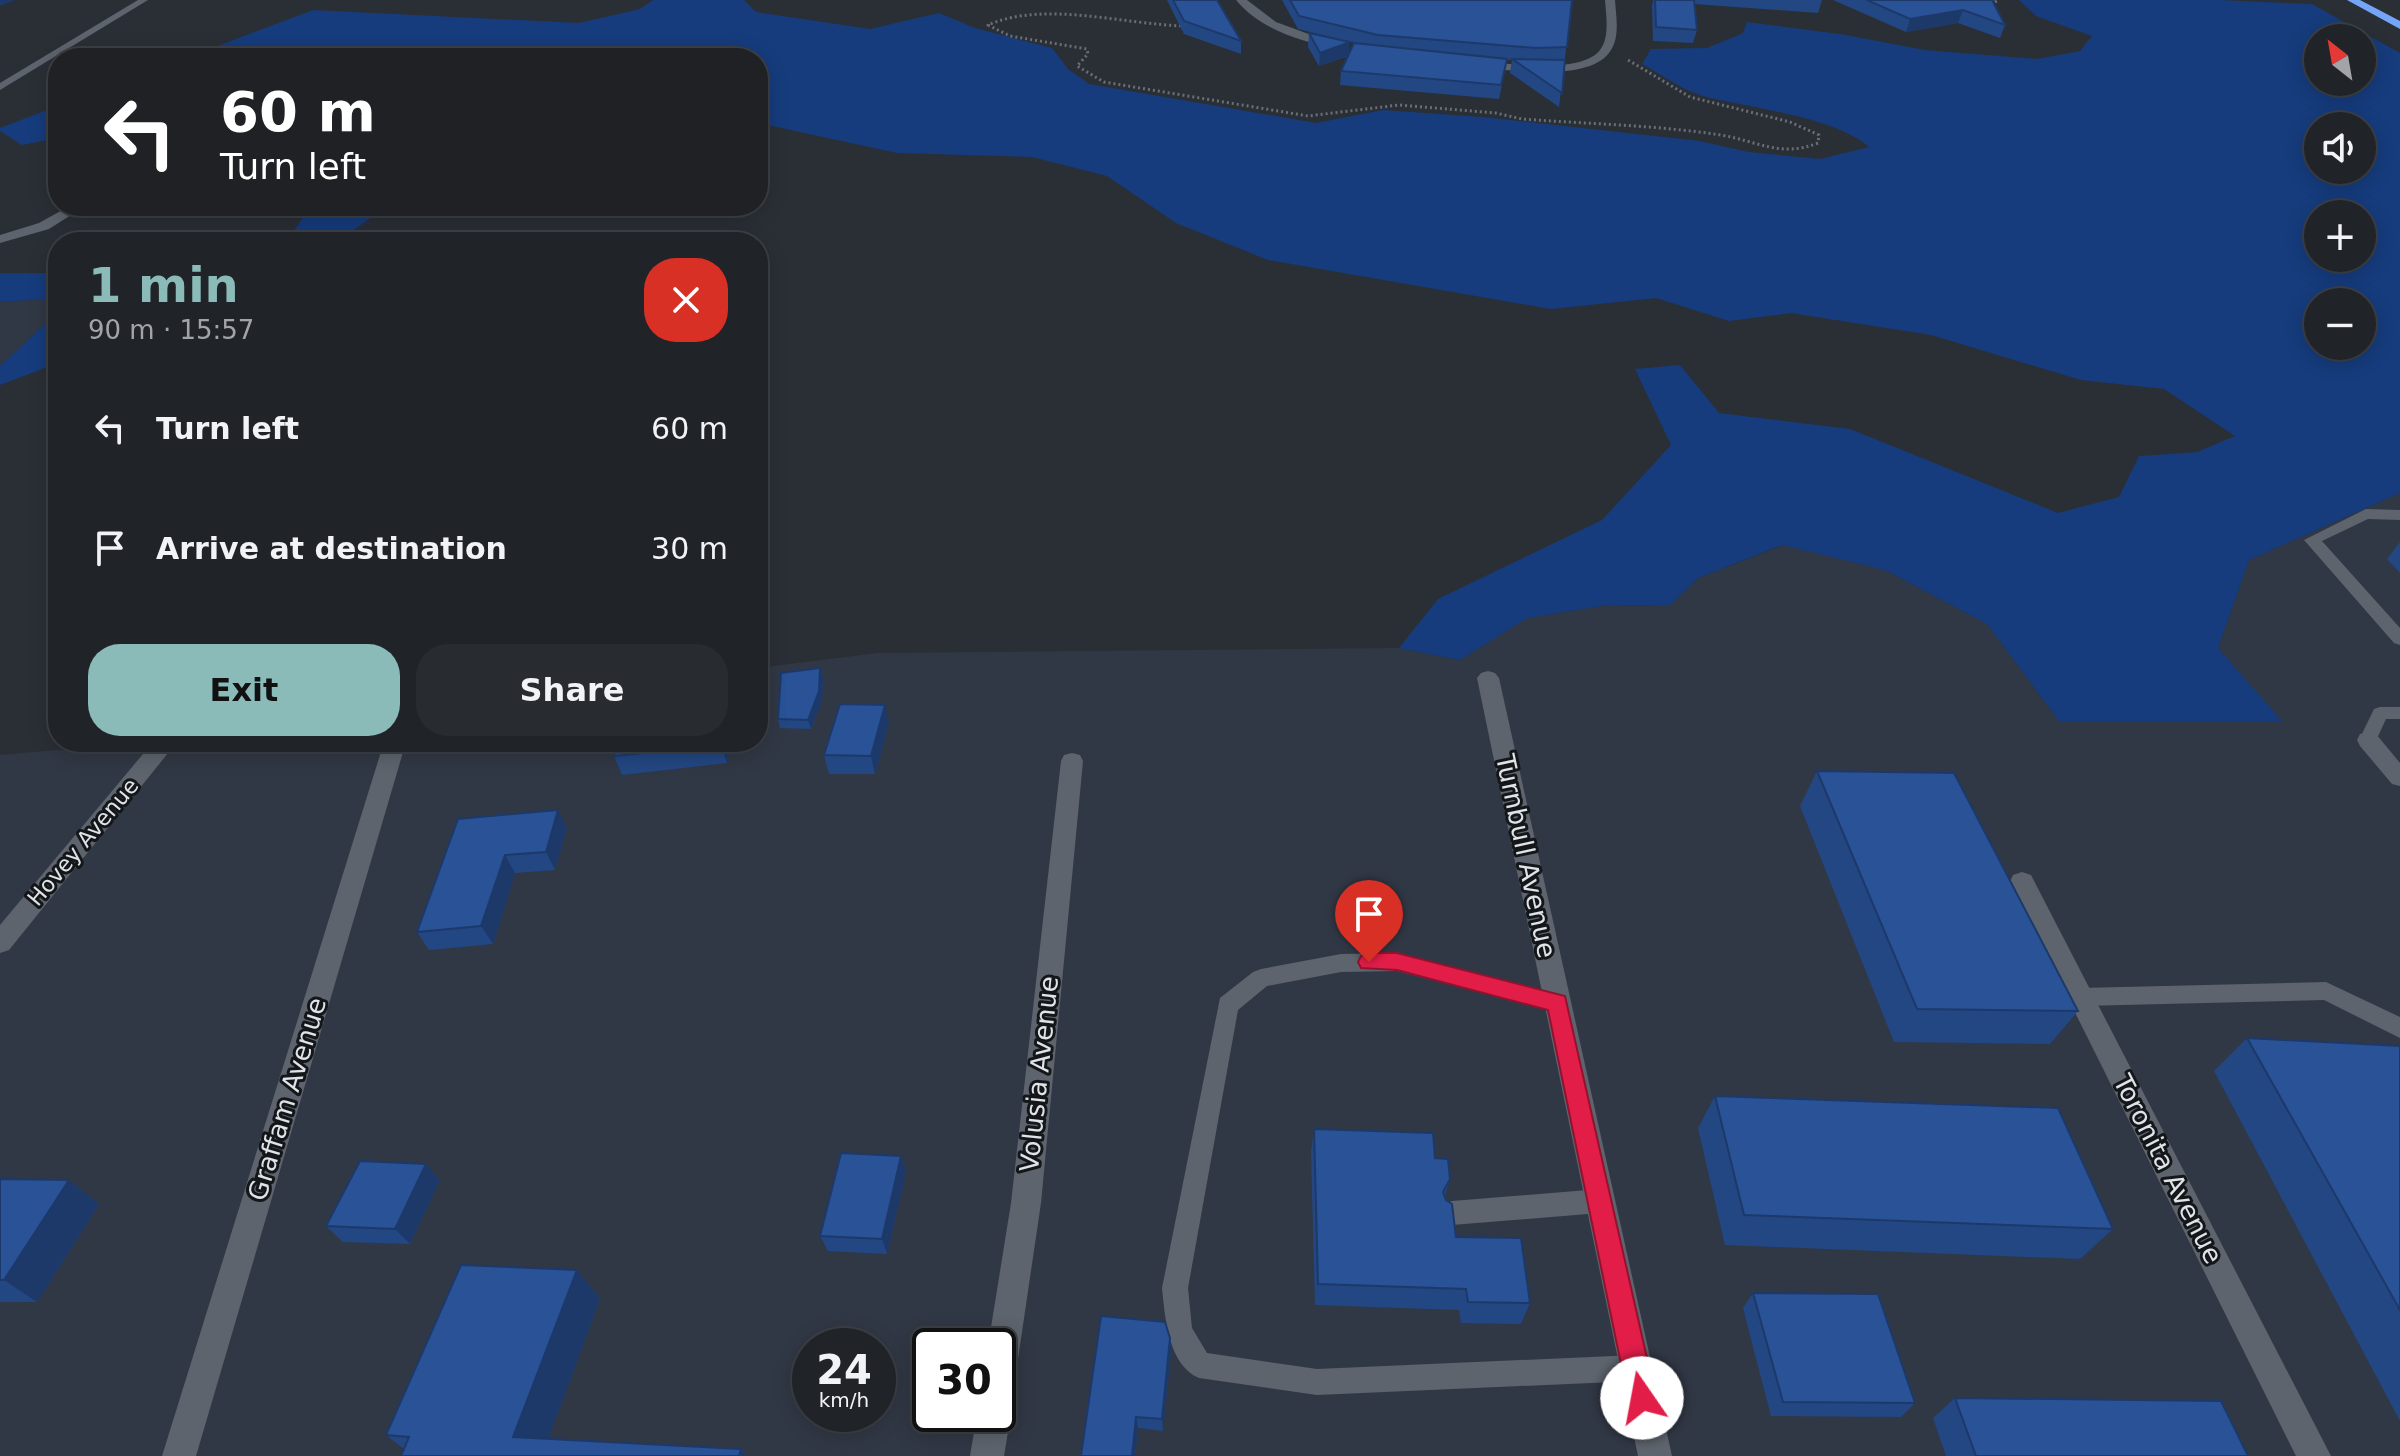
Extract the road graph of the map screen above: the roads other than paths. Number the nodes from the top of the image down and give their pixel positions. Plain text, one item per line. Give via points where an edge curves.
1 (144, 0) edge
2 (1241, 0) edge
3 (1610, 0) edge
4 (2352, 0) edge
5 (2400, 26) edge
6 (65, 48) edge
7 (1349, 49) edge
8 (48, 58) edge
9 (1460, 62) edge
10 (0, 87) edge
11 (60, 216) edge
12 (0, 239) edge
13 (2400, 515) edge
14 (2400, 639) edge
15 (1488, 678) dead end
16 (2400, 713) edge
17 (2368, 740) joint
18 (158, 752) edge
19 (392, 752) edge
20 (1072, 761) dead end
21 (2400, 778) edge
22 (2022, 882) dead end
23 (0, 943) edge
24 (2081, 997) junction
25 (1558, 1003) junction
26 (2400, 1028) edge
27 (1600, 1201) junction
28 (1452, 1213) edge
29 (1007, 1328) edge
30 (1636, 1368) junction
31 (991, 1432) edge
32 (179, 1456) edge
33 (987, 1456) edge
34 (1655, 1456) edge
35 (2314, 1456) edge

1 - 6 lane
2 - 7 street via 1283,30
3 - 9 street via 1607,48 1592,61 1557,68
4 - 5 highway
8 - 10 lane
11 - 12 street
13 - 14 lane via 2366,514 2312,540
15 - 25 street, Turnbull Avenue
16 - 17 lane via 2380,713
17 - 21 street
18 - 23 street, Hovey Avenue
19 - 32 street, Graffam Avenue
20 - 29 street, Volusia Avenue via 1026,1203
22 - 24 street, Toronita Avenue
24 - 26 lane via 2326,991
24 - 35 street, Toronita Avenue
25 - 27 street, Turnbull Avenue
25 - 30 lane via 1397,962 1341,963 1261,978 1228,1005 1175,1288 1179,1332 1199,1365 1317,1382
27 - 28 lane
27 - 30 street, Turnbull Avenue
30 - 34 street, Turnbull Avenue
31 - 33 street

